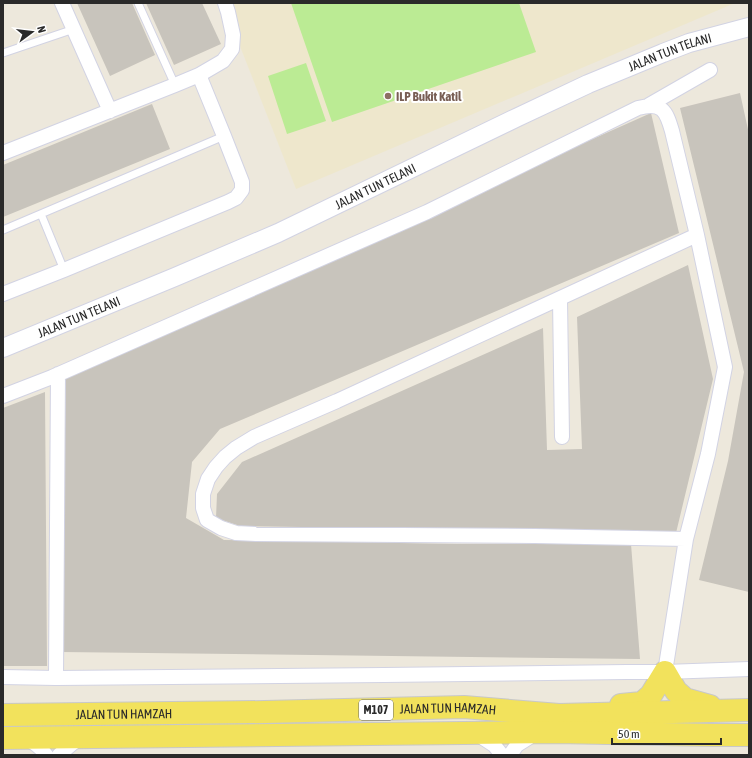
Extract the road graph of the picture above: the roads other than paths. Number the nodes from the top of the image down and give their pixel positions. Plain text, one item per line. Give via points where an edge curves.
1 (62, 3) edge
2 (138, 3) edge
3 (225, 3) edge
4 (749, 27) edge
5 (74, 29) junction
6 (3, 53) edge
7 (710, 70) dead end
8 (199, 75) junction
9 (175, 85) junction
10 (649, 105) junction
11 (110, 111) junction
12 (224, 136) junction
13 (3, 153) edge
14 (41, 214) junction
15 (3, 230) edge
16 (696, 235) junction
17 (64, 270) junction
18 (3, 294) edge
19 (560, 299) junction
20 (3, 348) edge
21 (58, 374) junction
22 (3, 396) edge
23 (562, 438) dead end
24 (686, 539) junction
25 (749, 670) edge
26 (665, 672) junction
27 (3, 677) edge
28 (56, 678) junction
29 (464, 707) junction
30 (749, 707) edge
31 (749, 710) edge
32 (3, 715) edge
33 (538, 732) junction
34 (475, 733) junction
35 (746, 735) edge
36 (82, 737) junction
37 (3, 738) edge
38 (26, 738) junction
39 (46, 755) edge
40 (59, 755) edge
41 (502, 755) edge
42 (510, 755) edge

1 - 5 street
2 - 9 lane
3 - 8 street via 233,35 232,49 222,61
4 - 20 street, JALAN TUN TELANI via 689,43 588,84 278,233
5 - 6 lane
5 - 11 street
7 - 10 street
8 - 9 street
8 - 12 street
9 - 11 street
10 - 16 street via 660,108 668,117
10 - 21 street via 638,108 426,212
11 - 13 street
12 - 14 lane
12 - 17 street via 242,182 242,190 236,198
14 - 15 lane
14 - 17 lane
16 - 19 street
16 - 24 street via 725,367 708,454
17 - 18 street
19 - 23 street
19 - 24 street via 254,437 236,448 225,457 208,479 203,494 203,508 207,520 220,528 256,534
21 - 22 street
21 - 28 street
24 - 26 street
25 - 26 street
26 - 28 street
26 - 29 main road via 642,703 575,707
26 - 30 main road via 676,691 685,699 708,706
27 - 28 street
29 - 31 main road, JALAN TUN HAMZAH / M107 via 559,715
29 - 32 main road, JALAN TUN HAMZAH / M107
33 - 34 main road, JALAN TUN HAMZAH / M107
33 - 35 main road, JALAN TUN HAMZAH / M107
33 - 42 street via 517,745
34 - 36 main road, JALAN TUN HAMZAH / M107
34 - 41 street via 494,745
36 - 38 main road, JALAN TUN HAMZAH / M107
36 - 40 street
37 - 38 main road, JALAN TUN HAMZAH / M107
38 - 39 street

